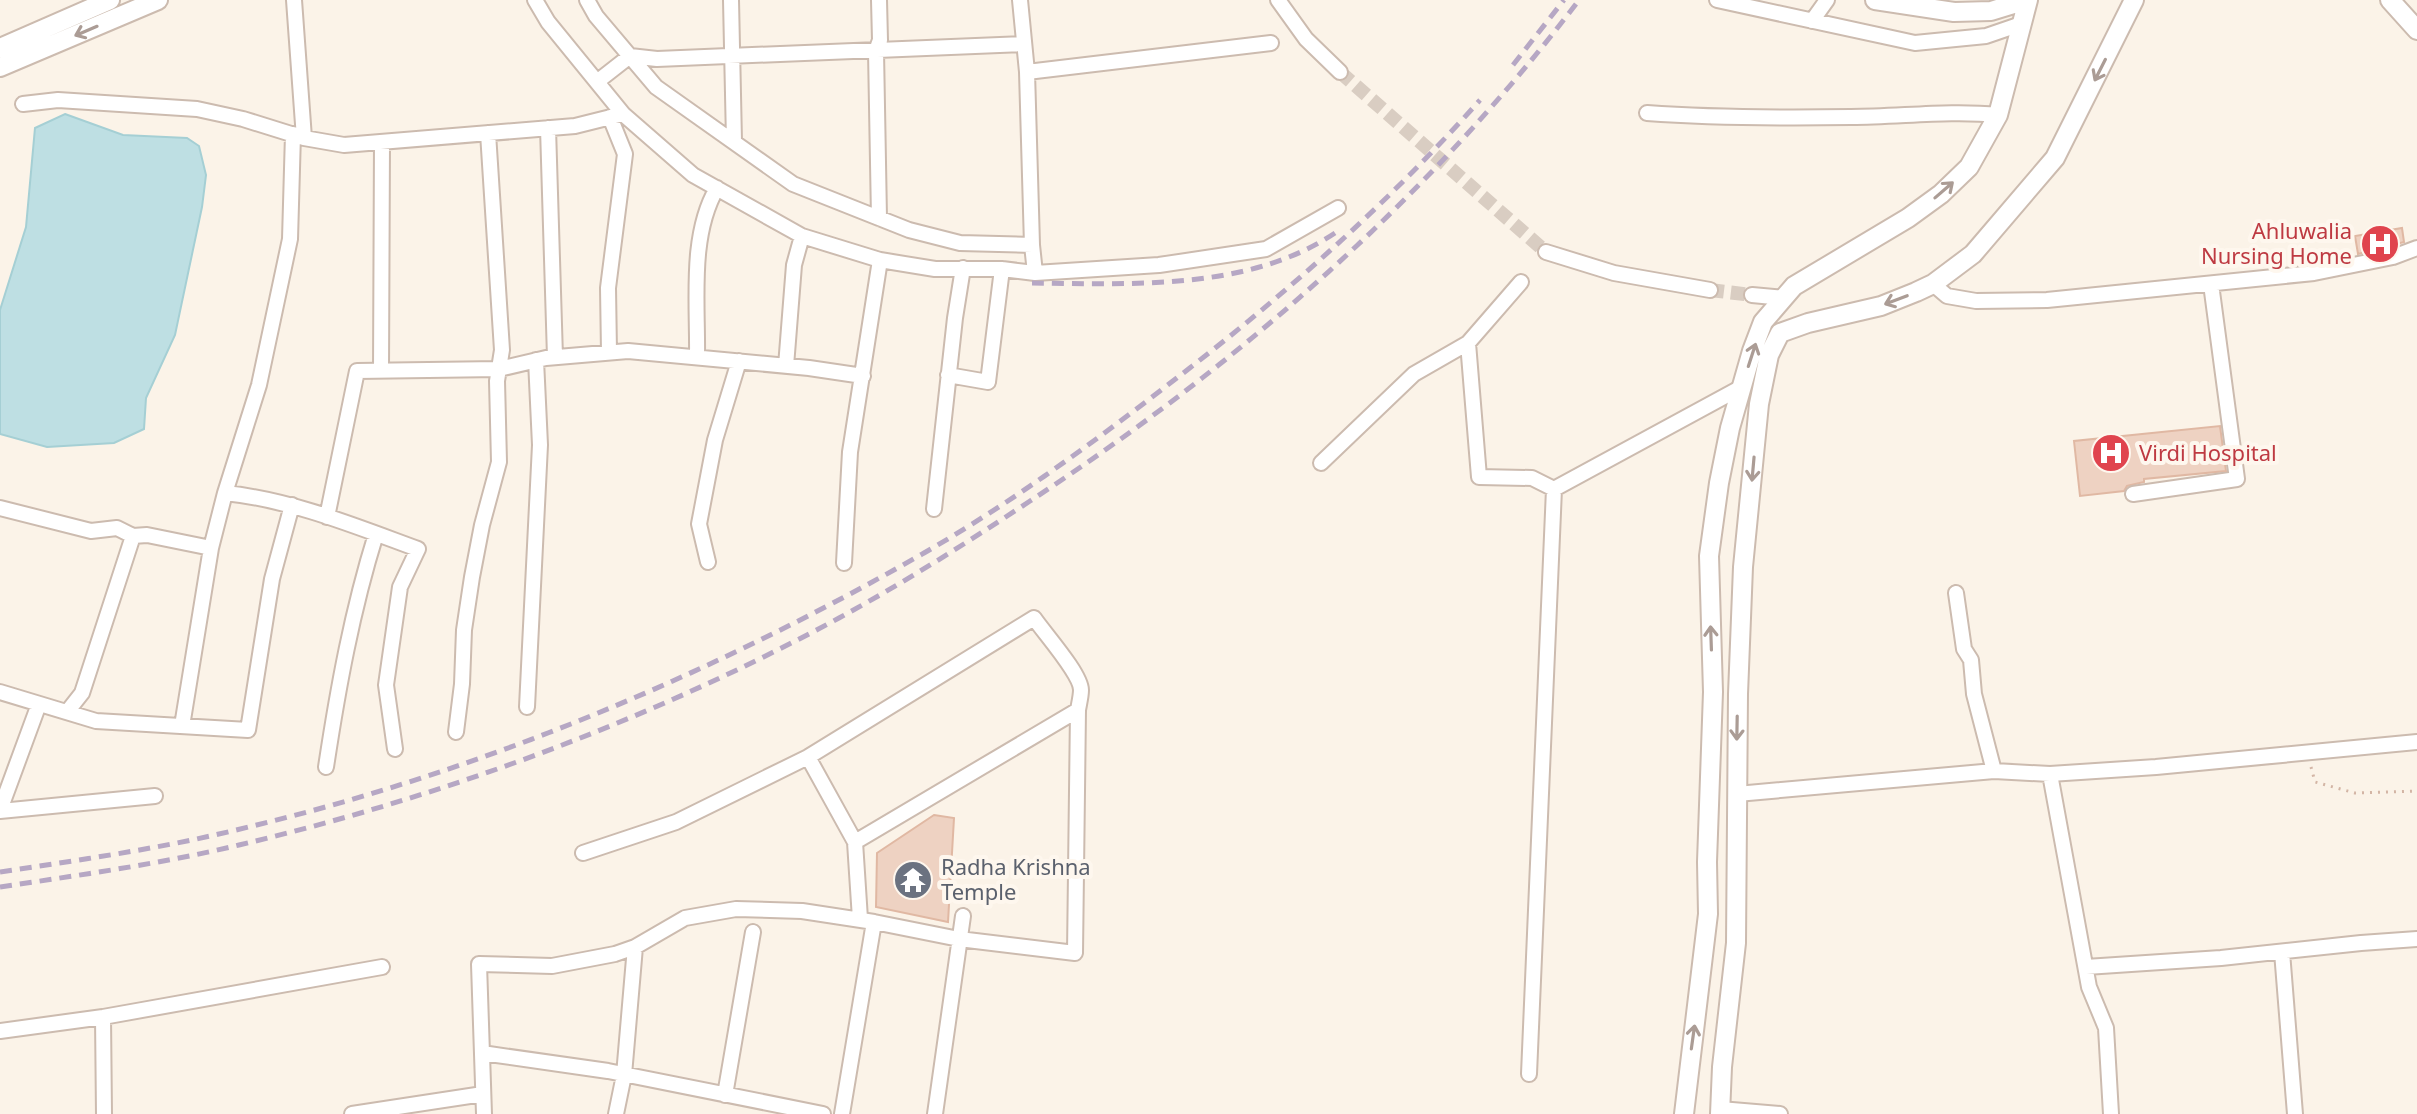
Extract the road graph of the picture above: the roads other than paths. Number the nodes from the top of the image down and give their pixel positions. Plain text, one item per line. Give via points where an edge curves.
1 (110, 0) edge
2 (158, 0) edge
3 (294, 0) edge
4 (535, 0) edge
5 (587, 0) edge
6 (731, 0) edge
7 (879, 0) edge
8 (1020, 0) edge
9 (1278, 0) edge
10 (1717, 0) edge
11 (1827, 0) edge
12 (1875, 0) edge
13 (2027, 0) edge
14 (2134, 0) edge
15 (2390, 0) edge
16 (1812, 21) junction
17 (2021, 24) junction
18 (2417, 30) edge
19 (1271, 43) dead end
20 (1023, 44) junction
21 (0, 48) edge
22 (876, 51) junction
23 (630, 56) junction
24 (734, 56) junction
25 (0, 67) edge
26 (1027, 72) junction
27 (1340, 72) tunnel mouth
28 (598, 81) junction
29 (23, 104) dead end
30 (1647, 113) dead end
31 (616, 115) junction
32 (1998, 115) junction
33 (548, 128) junction
34 (488, 133) junction
35 (298, 136) junction
36 (648, 136) junction
37 (734, 141) junction
38 (382, 142) junction
39 (625, 154) junction
40 (717, 188) junction
41 (1338, 208) dead end
42 (879, 218) junction
43 (802, 236) junction
44 (1032, 245) junction
45 (2417, 248) edge
46 (1546, 252) tunnel mouth
47 (880, 260) junction
48 (963, 268) junction
49 (1002, 269) junction
50 (1035, 273) junction
51 (1521, 282) dead end
52 (1933, 284) junction
53 (2211, 284) junction
54 (1710, 290) tunnel mouth
55 (1752, 295) tunnel mouth
56 (1784, 298) junction
57 (1763, 322) junction
58 (1780, 333) junction
59 (1468, 343) junction
60 (609, 352) junction
61 (555, 357) junction
62 (697, 357) junction
63 (536, 360) junction
64 (739, 361) junction
65 (786, 366) junction
66 (499, 369) junction
67 (381, 371) junction
68 (948, 375) junction
69 (863, 376) junction
70 (1742, 387) junction
71 (1321, 463) dead end
72 (1554, 489) junction
73 (225, 493) junction
74 (2133, 494) dead end
75 (292, 505) junction
76 (0, 508) edge
77 (934, 509) dead end
78 (327, 517) junction
79 (376, 534) junction
80 (133, 536) junction
81 (211, 548) junction
82 (708, 562) dead end
83 (844, 563) dead end
84 (1956, 593) dead end
85 (0, 692) edge
86 (39, 704) junction
87 (527, 707) dead end
88 (1078, 710) junction
89 (67, 712) junction
90 (182, 726) junction
91 (456, 732) dead end
92 (2417, 742) edge
93 (395, 749) dead end
94 (808, 757) junction
95 (326, 767) dead end
96 (1994, 771) junction
97 (2050, 774) junction
98 (1737, 794) junction
99 (155, 796) dead end
100 (0, 810) edge
101 (855, 842) junction
102 (583, 853) dead end
103 (963, 916) dead end
104 (867, 920) junction
105 (753, 932) dead end
106 (959, 939) junction
107 (2417, 939) edge
108 (635, 947) junction
109 (2282, 952) junction
110 (382, 967) dead end
111 (2086, 967) junction
112 (103, 1017) junction
113 (0, 1031) edge
114 (482, 1053) junction
115 (1529, 1074) dead end
116 (624, 1075) junction
117 (483, 1094) junction
118 (725, 1095) junction
119 (1720, 1112) edge
120 (104, 1114) edge
121 (352, 1114) edge
122 (484, 1114) edge
123 (616, 1114) edge
124 (823, 1114) edge
125 (842, 1114) edge
126 (935, 1114) edge
127 (1684, 1114) edge
128 (1780, 1114) edge
129 (2111, 1114) edge
130 (2295, 1114) edge

1 - 21 street
2 -> 25 street
3 - 35 street
4 - 28 street
5 - 23 street
6 - 24 street
7 - 22 street
8 - 20 street
9 - 27 street via 1306,39
10 - 16 street
11 - 16 street
12 - 13 street via 1954,12 1991,11
13 - 17 street
14 -> 52 street via 2055,158 1973,254
15 - 18 street
16 - 17 street via 1915,43 1986,36
17 - 32 street
19 - 26 street
20 - 22 street
20 - 26 street
22 - 24 street
22 - 42 street
23 - 24 street
23 - 28 street
23 - 37 street via 656,87
24 - 37 street
26 - 44 street
28 - 31 street
29 - 35 street via 58,100 197,109
30 - 32 street
31 - 33 street
31 - 36 street
31 - 39 street
56 -> 32 street via 1794,286 1941,194 1969,167
33 - 34 street
33 - 61 street
34 - 38 street
34 - 66 street
35 - 38 street via 344,145
35 - 73 street via 287,252 259,385
36 - 39 street
36 - 40 street via 693,175
37 - 42 street via 793,184
38 - 67 street
39 - 60 street via 608,288
40 - 43 street
40 - 62 street via 699,247
41 - 50 street via 1266,249 1159,265
42 - 44 street via 960,243
43 - 47 street
43 - 65 street via 794,265
44 - 50 street
45 - 53 street via 2314,273
46 - 54 street via 1614,273
47 - 48 street
47 - 69 street
48 - 49 street
48 - 68 street
49 - 50 street
49 - 68 street via 988,382
51 - 59 street
52 - 53 street via 1947,296 1976,301 2047,300
52 -> 58 street via 1881,306
53 - 74 street via 2237,479
55 - 56 street
56 - 57 street
57 - 58 street
70 -> 57 street
58 -> 98 street via 1769,355 1759,404 1746,540
59 - 71 street via 1414,374
59 - 72 street via 1479,477 1532,478
60 - 61 street
60 - 62 street
61 - 63 street
62 - 64 street
63 - 66 street
63 - 87 street via 540,445
64 - 65 street
64 - 82 street via 715,440 699,524
65 - 69 street
66 - 67 street
66 - 91 street via 499,462 472,577
67 - 78 street via 357,371
68 - 77 street
69 - 83 street via 850,452
70 - 72 street
127 -> 70 street via 1708,914 1713,692 1709,556 1719,483
72 - 115 street
73 - 75 street
73 - 81 street
75 - 78 street
75 - 90 street via 272,579 248,730
76 - 80 street via 91,531 117,528
78 - 79 street
79 - 93 street via 418,549 400,587 386,685
79 - 95 street via 342,664
80 - 81 street
80 - 89 street via 82,693
81 - 90 street
84 - 96 street
85 - 86 street
86 - 89 street
86 - 100 street
88 - 94 street via 1082,688 1072,667 1034,618
88 - 101 street
88 - 106 street via 1075,953
89 - 90 street via 96,721
92 - 97 street
94 - 101 street
94 - 102 street via 676,822
96 - 97 street
96 - 98 street
97 - 111 street
98 - 119 street via 1736,943
99 - 100 street
101 - 104 street
103 - 106 street
104 - 106 street
104 - 108 street via 736,909 685,918
104 - 125 street
105 - 118 street
106 - 126 street
107 - 109 street
108 - 114 street via 552,966 479,964
108 - 116 street
109 - 111 street
109 - 130 street
110 - 112 street
111 - 129 street via 2106,1028
112 - 113 street
112 - 120 street
114 - 116 street
114 - 117 street
116 - 118 street
116 - 123 street
117 - 121 street
117 - 122 street
118 - 124 street
119 - 128 street

